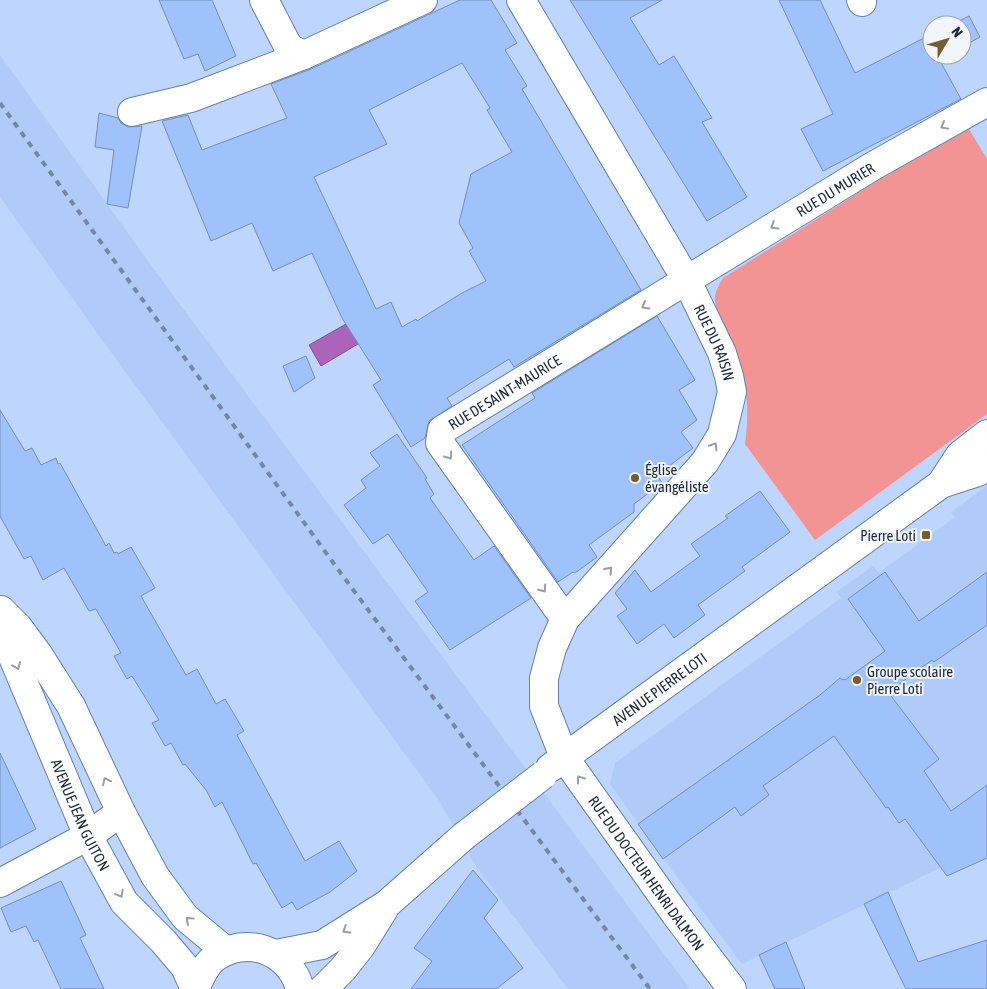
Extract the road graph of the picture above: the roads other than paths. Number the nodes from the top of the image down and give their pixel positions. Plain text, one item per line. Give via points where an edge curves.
1 (264, 0) edge
2 (423, 0) edge
3 (521, 0) edge
4 (304, 55) junction
5 (987, 102) edge
6 (132, 112) dead end
7 (686, 281) junction
8 (987, 434) edge
9 (987, 466) edge
10 (940, 484) junction
11 (0, 609) edge
12 (565, 619) junction
13 (0, 621) edge
14 (564, 757) junction
15 (121, 812) junction
16 (88, 836) junction
17 (0, 884) edge
18 (387, 904) junction
19 (226, 951) junction
20 (276, 954) junction
21 (195, 989) edge
22 (300, 989) edge
23 (323, 989) edge
24 (732, 989) edge

1 - 4 street via 289,48
2 - 4 street
3 - 7 street, RUE DU RAISIN
4 - 6 street via 190,98
5 -> 7 street, RUE DU MURIER via 872,166
12 -> 7 street, RUE DU RAISIN via 705,462 722,434 732,392 729,376 722,353
7 -> 12 street, RUE DE SAINT-MAURICE via 442,430 440,442
8 - 10 street, AVENUE PIERRE LOTI via 960,455
9 - 10 street, AVENUE PIERRE LOTI
10 - 14 street, AVENUE PIERRE LOTI
15 -> 11 street via 71,706 38,654
12 - 14 street, RUE DU RAISIN via 552,648 544,678 544,706
13 -> 16 street, AVENUE JEAN GUITON
14 - 18 street, AVENUE PIERRE LOTI, bridge via 464,836
24 -> 14 street, RUE DU DOCTEUR HENRI DALMON
15 - 16 street
19 -> 15 street via 184,917 155,876
16 - 17 street
16 -> 21 street, AVENUE JEAN GUITON via 124,902 185,967
18 -> 20 street, AVENUE PIERRE LOTI via 322,945
18 - 23 street, AVENUE PIERRE LOTI via 361,946
19 - 20 street via 260,948
19 - 21 street via 212,960
20 - 22 street via 289,965

